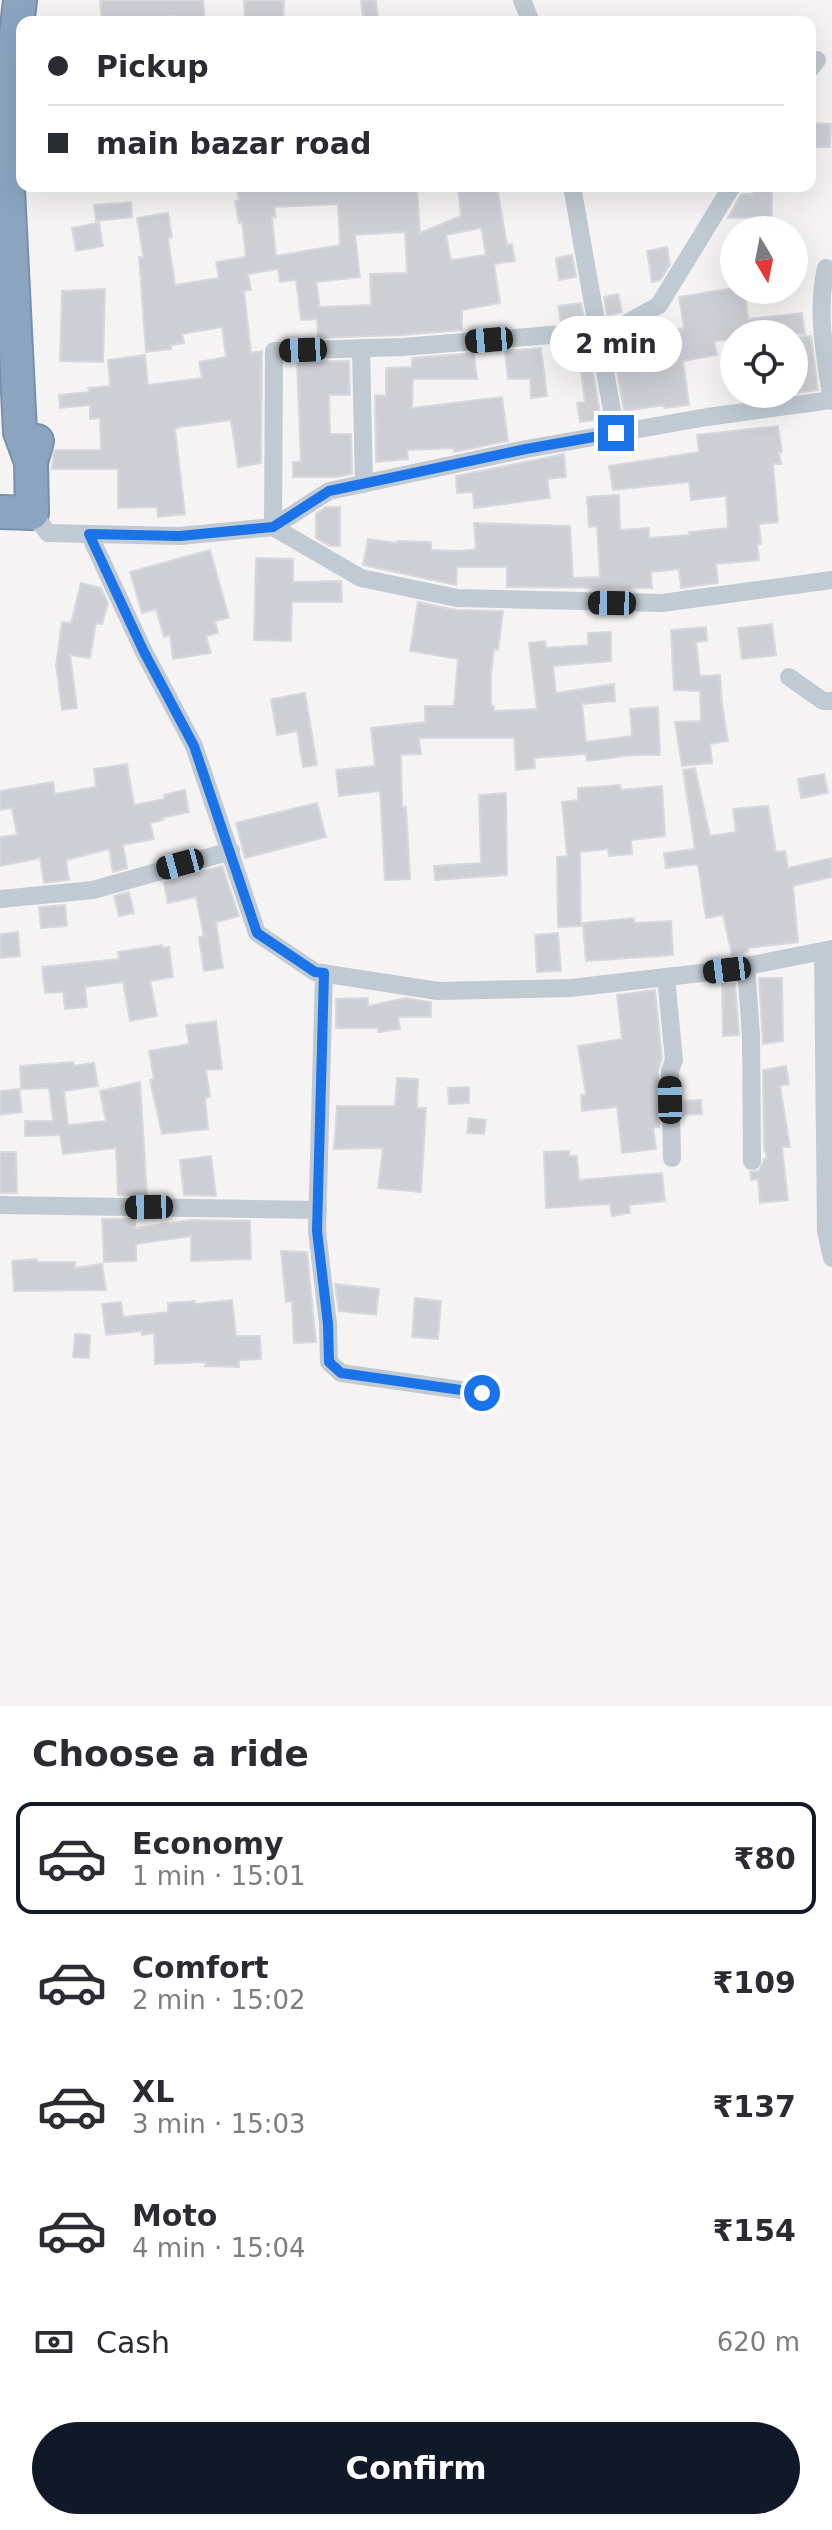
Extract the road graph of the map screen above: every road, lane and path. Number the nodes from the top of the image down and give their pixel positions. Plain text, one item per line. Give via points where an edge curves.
1 (16, 36) edge
2 (25, 192) edge
3 (573, 192) edge
4 (728, 192) edge
5 (826, 268) dead end
6 (599, 329) junction
7 (361, 348) junction
8 (832, 400) edge
9 (616, 433) junction
10 (31, 462) junction
11 (364, 484) junction
12 (0, 512) edge
13 (32, 513) junction
14 (273, 527) junction
15 (89, 534) junction
16 (832, 580) edge
17 (789, 677) dead end
18 (832, 701) edge
19 (231, 851) junction
20 (0, 899) edge
21 (827, 950) edge
22 (746, 966) junction
23 (324, 973) junction
24 (666, 977) junction
25 (672, 1158) dead end
26 (752, 1161) dead end
27 (0, 1205) edge
28 (318, 1210) junction
29 (832, 1258) edge
30 (482, 1393) dead end

1 - 10 highway via 7,169 20,432
2 - 10 highway via 39,435
3 - 6 street
4 - 6 street via 659,305 622,326
5 - 8 street via 821,331
6 - 7 street
6 - 9 street
7 - 11 street
7 - 14 street via 274,351
8 - 9 street
9 - 11 street
10 - 13 highway
11 - 14 street via 329,491
12 - 13 highway
13 - 15 street via 48,533
14 - 15 street via 180,536
14 - 16 street via 361,578 457,598 662,603
15 - 19 street via 194,746
17 - 18 street via 823,701
19 - 20 street via 93,890
19 - 23 street via 257,933
21 - 22 street
21 - 29 street via 826,1231
22 - 24 street
22 - 26 street
23 - 24 street via 438,991 571,988
23 - 28 street
24 - 25 street via 674,1060
27 - 28 street
28 - 30 street via 329,1362 341,1373

